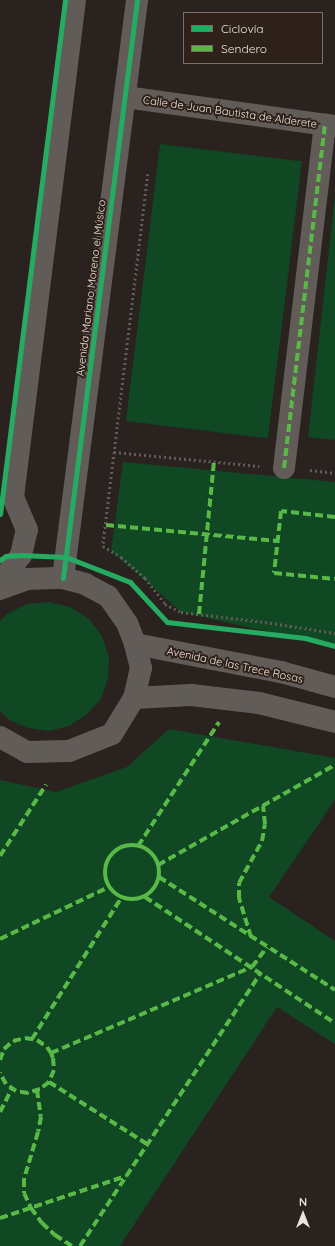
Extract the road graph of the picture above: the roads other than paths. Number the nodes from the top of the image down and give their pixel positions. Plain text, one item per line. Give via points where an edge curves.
1 (75, 0) edge
2 (138, 0) edge
3 (125, 97) junction
4 (330, 125) edge
5 (284, 468) road end
6 (63, 578) junction
7 (0, 583) edge
8 (0, 590) edge
9 (135, 644) junction
10 (335, 687) edge
11 (134, 698) junction
12 (335, 722) edge
13 (0, 737) edge

1 - 7 street via 14,497 27,530 21,555
2 - 3 street, Avenida Mariano Moreno el Músico
3 - 4 street, Calle de Juan Bautista de Alderete
3 - 6 street, Avenida Mariano Moreno el Músico
4 - 5 street
6 - 8 street via 28,578
6 - 9 street via 85,584 108,596 127,622
9 - 10 street, Avenida de las Trece Rosas via 280,672
9 - 11 street via 141,668
11 - 12 street via 191,695 259,703
11 - 13 street via 112,734 70,752 27,752

